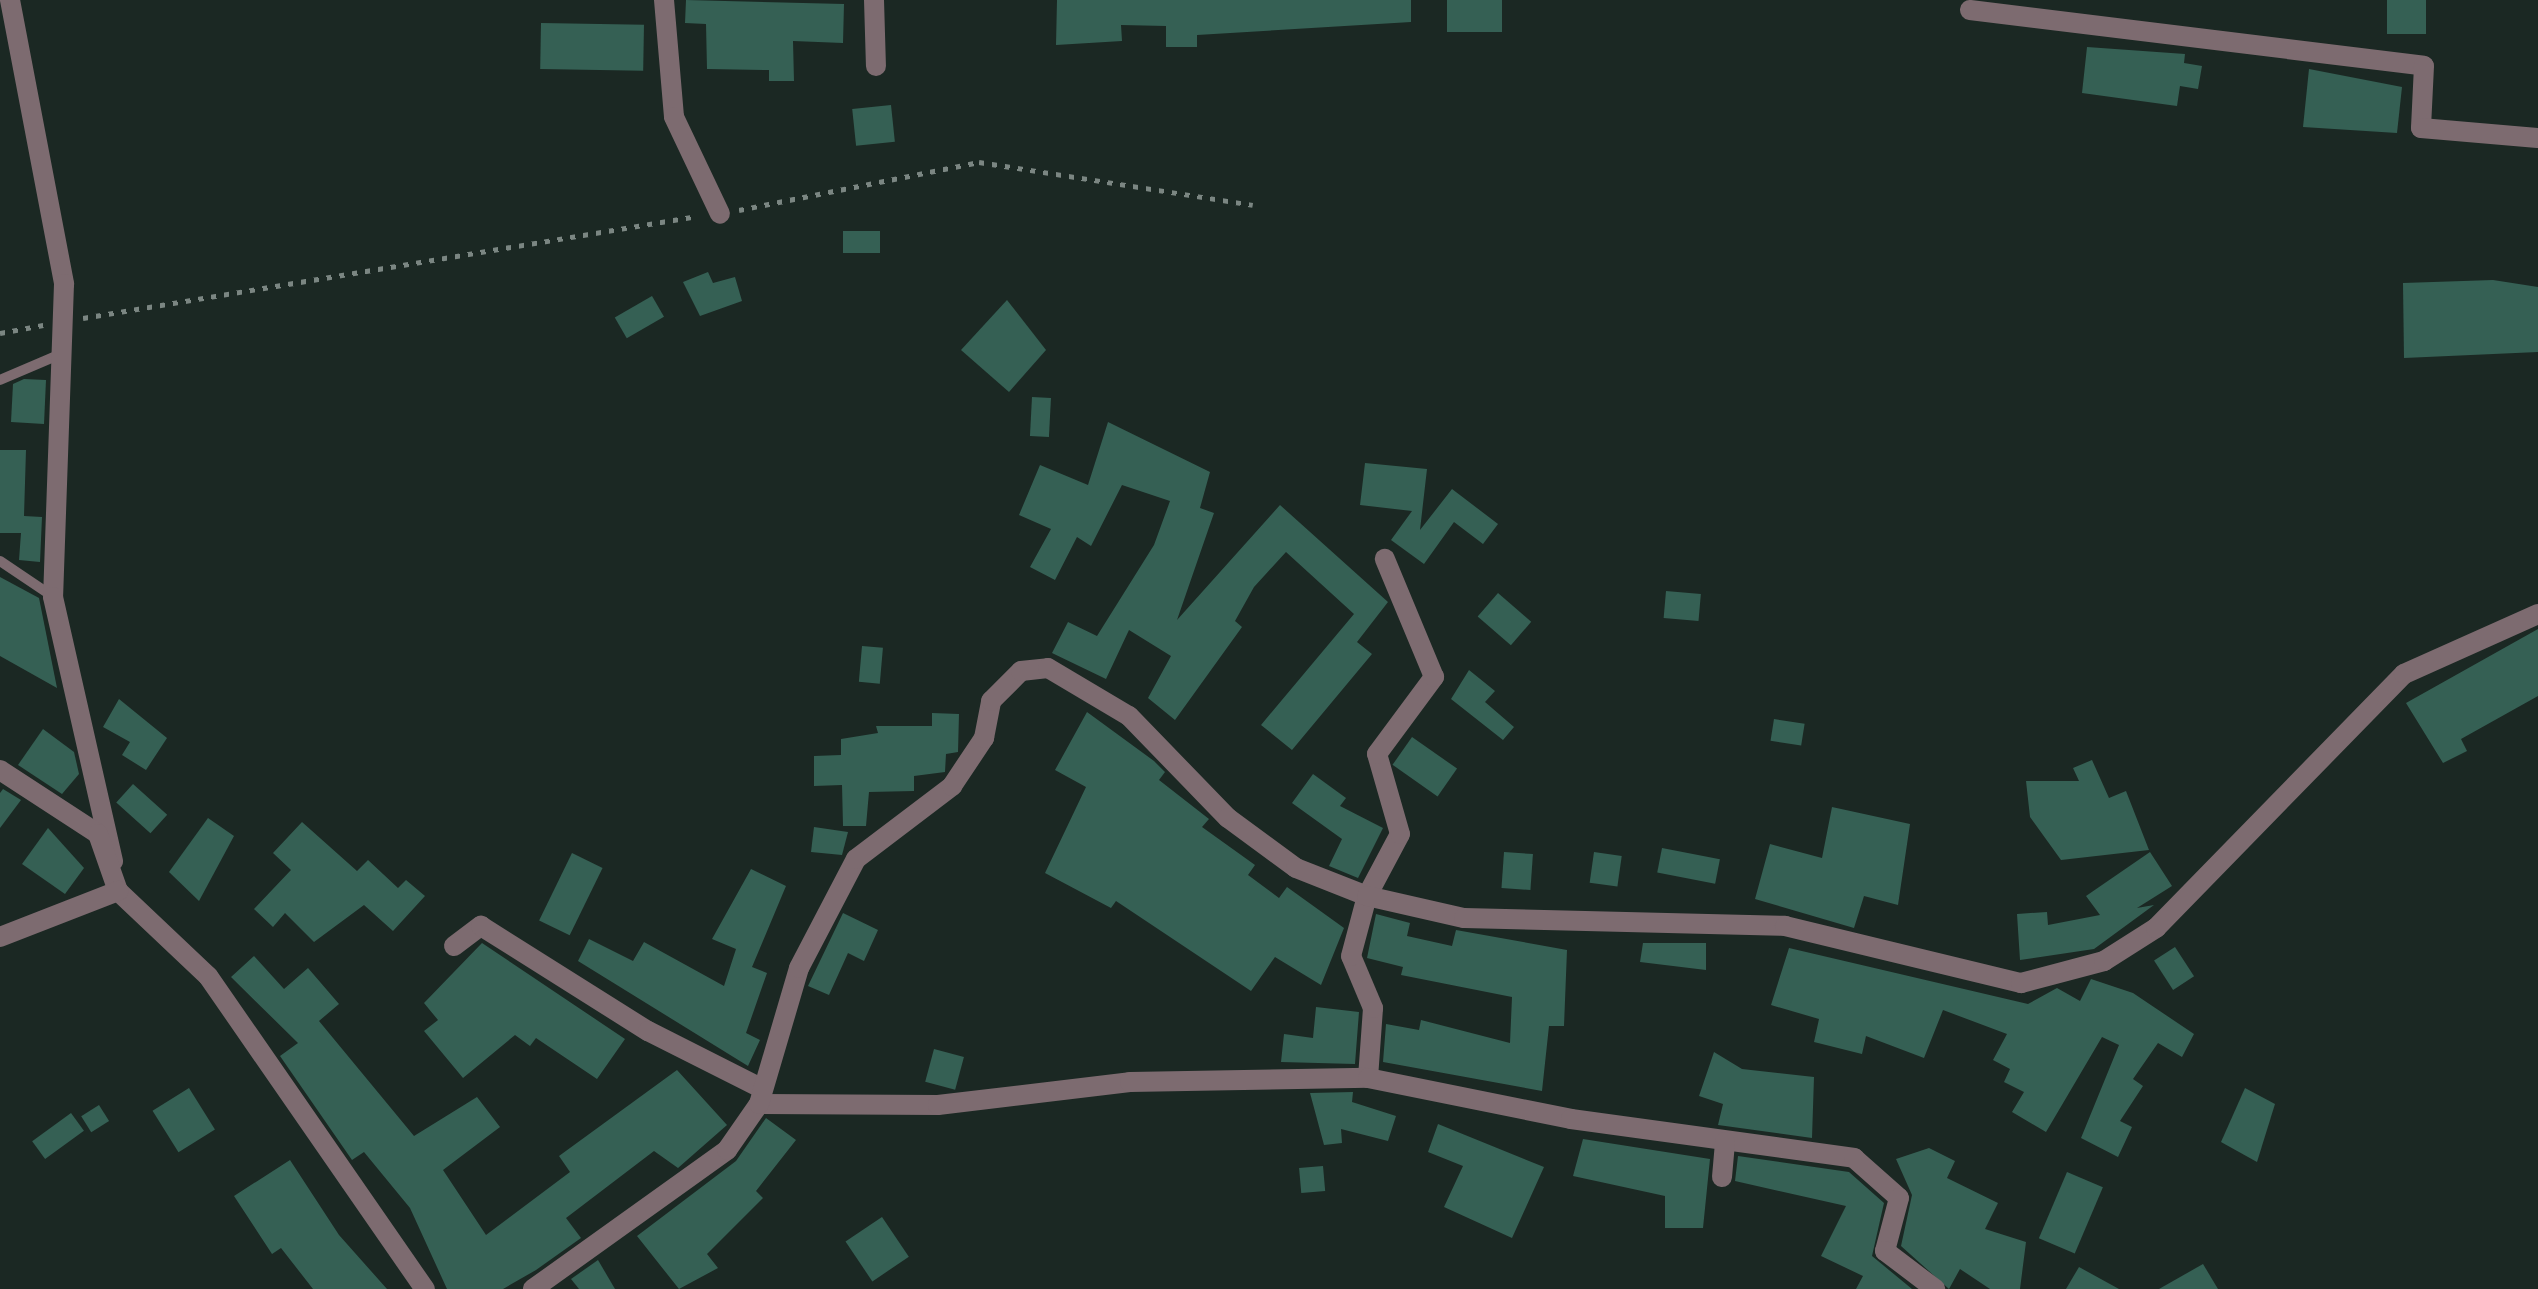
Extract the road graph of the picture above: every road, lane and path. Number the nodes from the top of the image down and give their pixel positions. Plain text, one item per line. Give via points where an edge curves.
1 (10, 0) edge
2 (664, 0) edge
3 (874, 0) edge
4 (1970, 10) dead end
5 (876, 66) dead end
6 (2538, 138) edge
7 (1252, 205) dead end
8 (720, 214) junction
9 (66, 321) junction
10 (0, 333) edge
11 (66, 352) junction
12 (0, 380) edge
13 (1386, 559) dead end
14 (0, 562) edge
15 (52, 596) junction
16 (2538, 614) edge
17 (0, 770) edge
18 (113, 861) junction
19 (118, 892) junction
20 (1367, 896) junction
21 (0, 937) edge
22 (454, 946) dead end
23 (1368, 1078) junction
24 (759, 1095) junction
25 (1725, 1142) junction
26 (1722, 1177) dead end
27 (425, 1289) edge
28 (532, 1289) edge
29 (1936, 1289) edge

1 - 9 street
2 - 8 street via 674,117
3 - 5 street
4 - 6 street via 2424,66 2421,128
7 - 8 path via 979,162
8 - 9 path
9 - 10 path
9 - 11 street
11 - 12 lane
11 - 15 street
13 - 20 street via 1434,678 1382,740 1400,834
14 - 15 lane
15 - 18 street
16 - 20 street via 2404,674 2156,928 2104,962 2021,982 1785,926 1464,918
17 - 18 street via 98,834
18 - 19 street
19 - 21 street
19 - 27 street via 208,976
20 - 23 street via 1351,956 1373,1008
20 - 24 street via 1296,868 1228,818 1129,716 1048,668 1021,672 991,701 984,738 952,786 856,859 799,968
22 - 24 street via 481,926
23 - 24 street via 1130,1082 938,1105
23 - 25 street
24 - 28 street via 726,1150
25 - 26 street
25 - 29 street via 1854,1158 1898,1198 1885,1251

